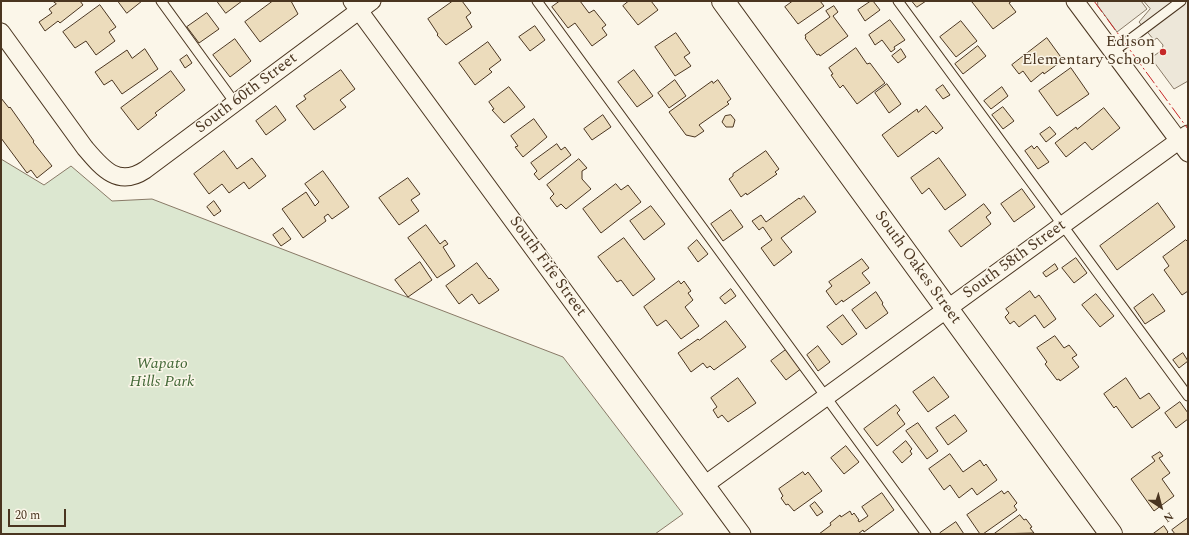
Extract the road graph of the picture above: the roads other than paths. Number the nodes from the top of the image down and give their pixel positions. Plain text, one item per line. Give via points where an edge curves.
1 (161, 1) edge
2 (537, 1) edge
3 (723, 1) edge
4 (898, 1) edge
5 (1075, 1) edge
6 (1181, 1) edge
7 (361, 4) edge
8 (1, 32) edge
9 (1113, 52) junction
10 (235, 103) junction
11 (1185, 143) edge
12 (1063, 225) junction
13 (948, 309) junction
14 (827, 396) junction
15 (1188, 396) edge
16 (706, 484) junction
17 (742, 534) edge
18 (926, 534) edge
19 (1112, 534) edge

1 - 10 lane
2 - 14 lane
3 - 13 street, South Oakes Street
4 - 12 lane
5 - 9 street
6 - 9 lane
7 - 10 street, South 60th Street
7 - 16 street, South Fife Street
8 - 10 street, South 60th Street via 88,151 110,173 120,177 129,178 137,175
9 - 11 street
11 - 12 street, South 58th Street
12 - 13 street, South 58th Street
12 - 15 lane
13 - 14 street, South 58th Street
13 - 19 street, South Oakes Street
14 - 16 street, South 58th Street
14 - 18 lane
16 - 17 street, South Fife Street

